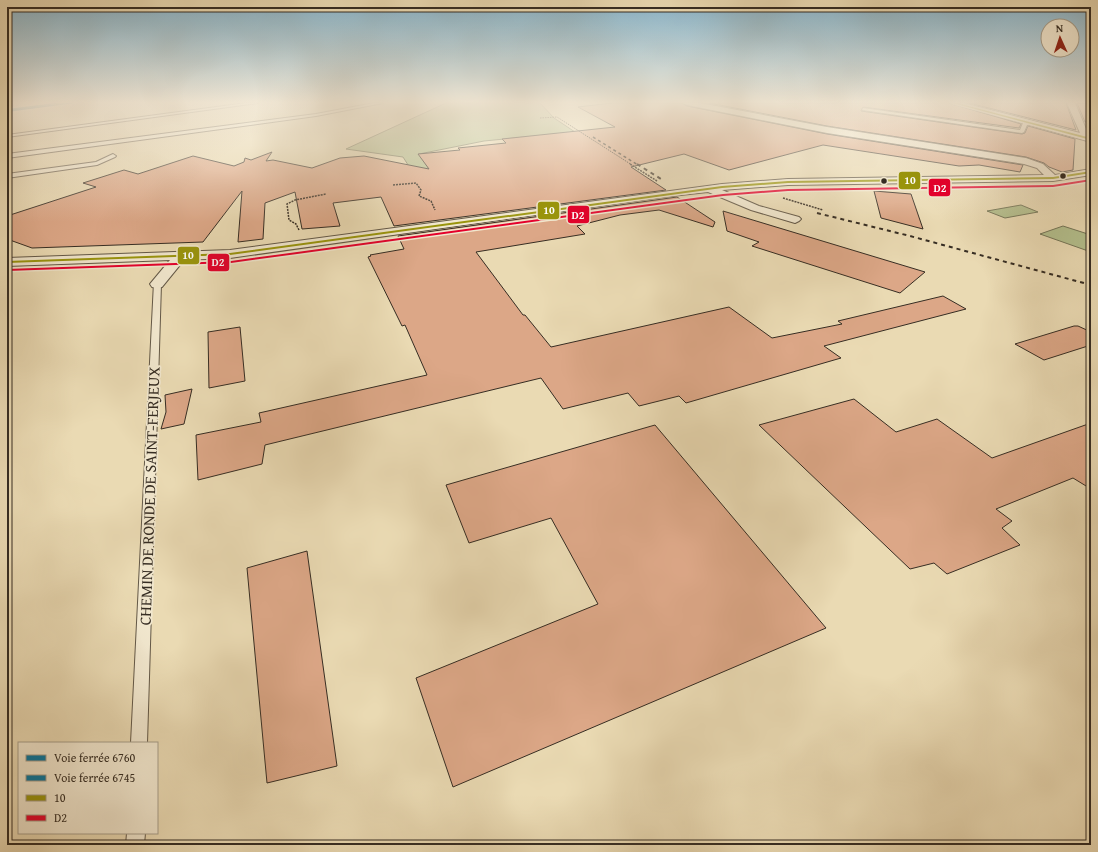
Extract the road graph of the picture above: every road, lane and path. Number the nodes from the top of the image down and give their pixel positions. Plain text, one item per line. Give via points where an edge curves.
1 (107, 143) edge
2 (596, 143) edge
3 (909, 143) edge
4 (7, 156) edge
5 (113, 156) dead end
6 (1091, 172) edge
7 (7, 176) edge
8 (1052, 178) junction
9 (393, 185) dead end
10 (709, 188) junction
11 (676, 192) junction
12 (326, 194) dead end
13 (436, 213) dead end
14 (795, 219) dead end
15 (302, 232) dead end
16 (180, 256) junction
17 (7, 262) edge
18 (157, 284) joint
19 (139, 742) edge
20 (136, 834) edge
21 (135, 845) edge

1 - 4 lane
2 - 11 path
3 - 8 street via 1026,161 1040,166
5 - 7 lane via 97,163
6 - 8 street
8 - 10 street via 788,182
9 - 13 path via 416,183 421,190 419,196 431,201
10 - 11 street
10 - 14 street via 755,208
11 - 16 street via 230,254
12 - 15 path via 287,204 289,220
16 - 17 street
16 - 18 street, CHEMIN DE RONDE DE SAINT-FERJEUX
18 - 19 lane, CHEMIN DE RONDE DE SAINT-FERJEUX
20 - 21 lane

